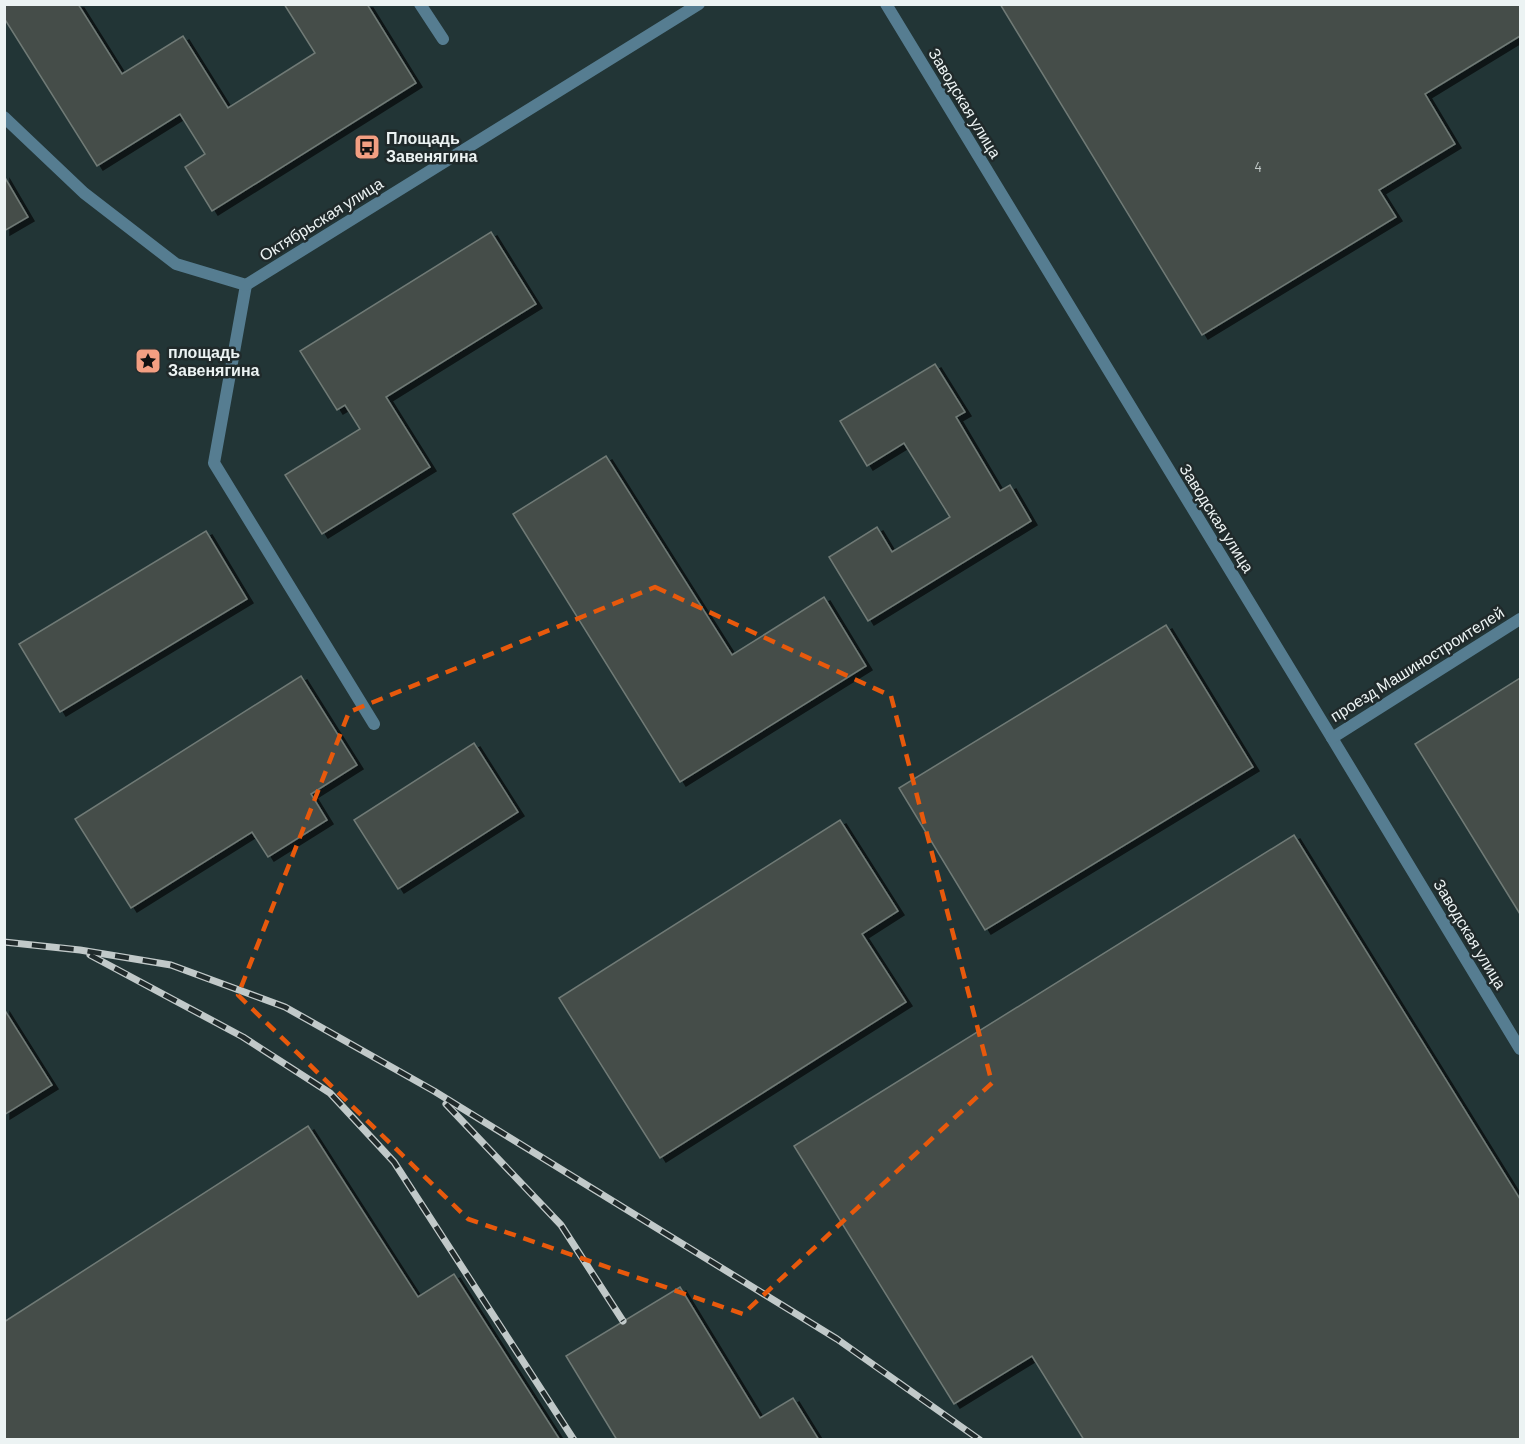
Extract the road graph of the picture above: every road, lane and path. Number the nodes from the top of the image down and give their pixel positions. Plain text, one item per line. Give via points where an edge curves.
1 (420, 4) edge
2 (699, 4) edge
3 (886, 4) edge
4 (442, 39) dead end
5 (4, 117) edge
6 (246, 285) junction
7 (1521, 619) edge
8 (374, 724) dead end
9 (1332, 738) junction
10 (1521, 1049) edge

1 - 4 street
2 - 6 street, Октябрьская улица
3 - 9 street, Заводская улица
5 - 6 street via 84,193 176,264
6 - 8 street via 214,464
7 - 9 street, проезд Машиностроителей
9 - 10 street, Заводская улица

